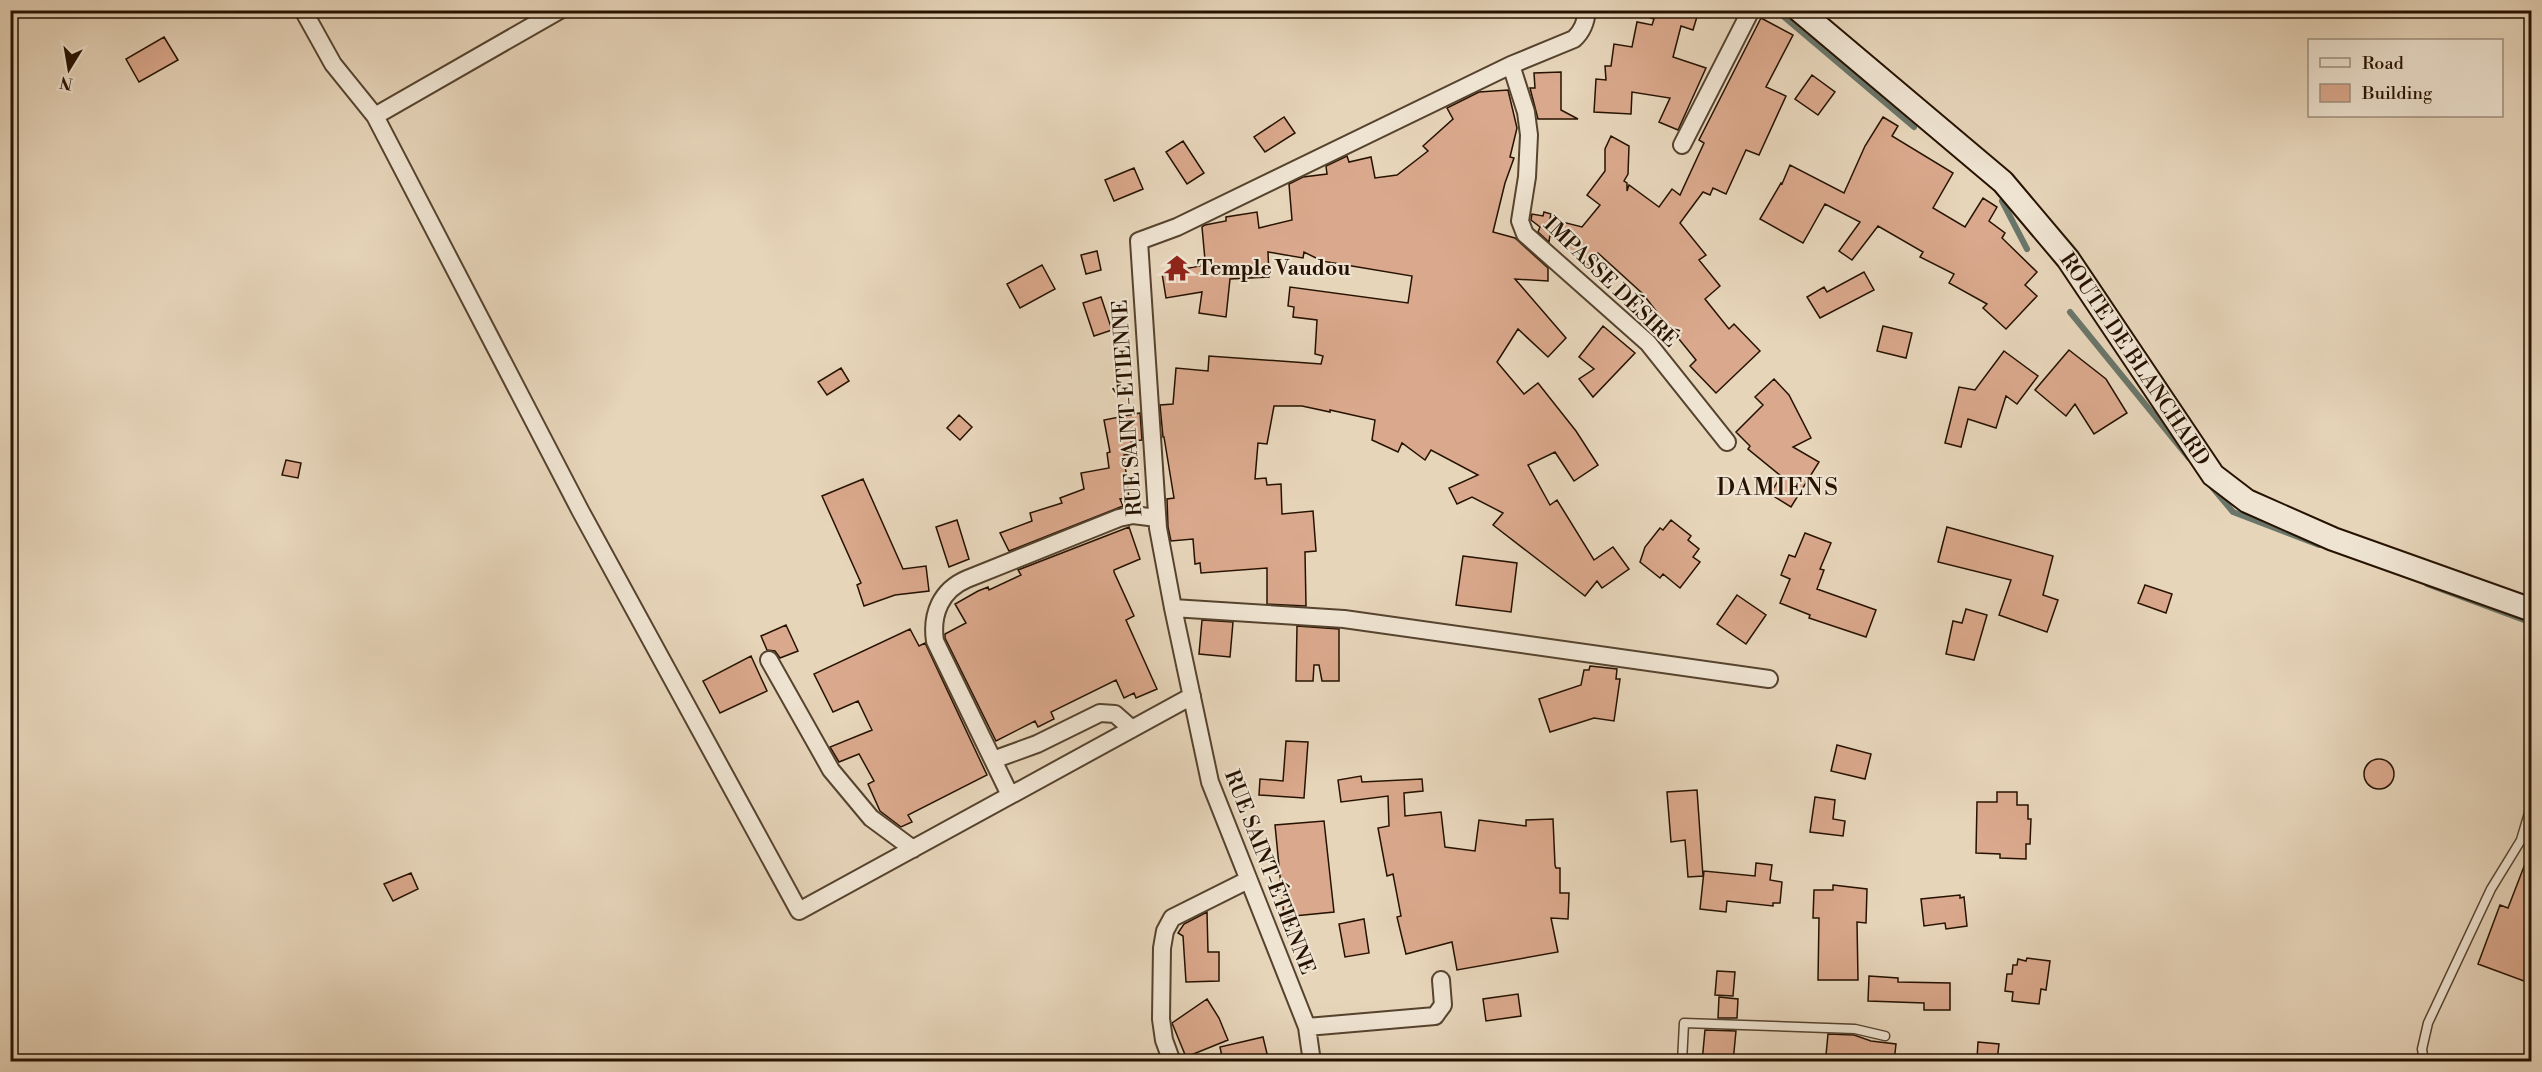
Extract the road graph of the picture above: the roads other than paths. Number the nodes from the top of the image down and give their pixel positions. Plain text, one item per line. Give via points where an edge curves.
1 (303, 10) edge
2 (560, 10) edge
3 (1587, 10) edge
4 (1751, 10) edge
5 (1799, 10) edge
6 (1511, 65) junction
7 (375, 116) junction
8 (1682, 145) dead end
9 (1727, 442) dead end
10 (1157, 518) junction
11 (1173, 608) junction
12 (2532, 610) edge
13 (770, 660) dead end
14 (1769, 679) dead end
15 (1192, 696) junction
16 (1132, 729) junction
17 (993, 760) junction
18 (1010, 795) junction
19 (2532, 803) edge
20 (913, 849) junction
21 (1248, 880) junction
22 (1441, 980) dead end
23 (1307, 1027) junction
24 (1885, 1036) dead end
25 (1172, 1062) edge
26 (1312, 1062) edge
27 (1682, 1062) edge
28 (2424, 1062) edge

1 - 7 street via 333,64
2 - 7 street
3 - 6 street, RUE SAINT-ÉTIENNE via 1583,27 1574,39
4 - 8 street
5 - 12 street, ROUTE DE BLANCHARD via 2003,182 2068,259 2213,475 2247,501 2333,539
6 - 9 street, IMPASSE DÉSIRÉ via 1529,135 1520,221 1525,234 1648,344
6 - 10 street, RUE SAINT-ÉTIENNE via 1177,227 1138,241
7 - 20 street via 581,512 799,911
10 - 11 street, RUE SAINT-ÉTIENNE
10 - 17 street via 1119,518 956,583 944,597 935,611 935,641
11 - 14 street via 1344,619
11 - 15 street, RUE SAINT-ÉTIENNE
13 - 20 street via 831,770 871,818
15 - 16 street
15 - 21 street, RUE SAINT-ÉTIENNE via 1210,782
16 - 17 street via 1115,714 1100,712 1037,744
16 - 18 street
17 - 18 street
18 - 20 street
19 - 28 lane via 2521,840 2491,889 2428,1023 2422,1049
21 - 23 street, RUE SAINT-ÉTIENNE
21 - 25 street via 1172,918 1165,931 1161,1019
22 - 23 street via 1443,1005 1435,1016
23 - 26 street, RUE SAINT-ÉTIENNE
24 - 27 lane via 1855,1029 1684,1023

